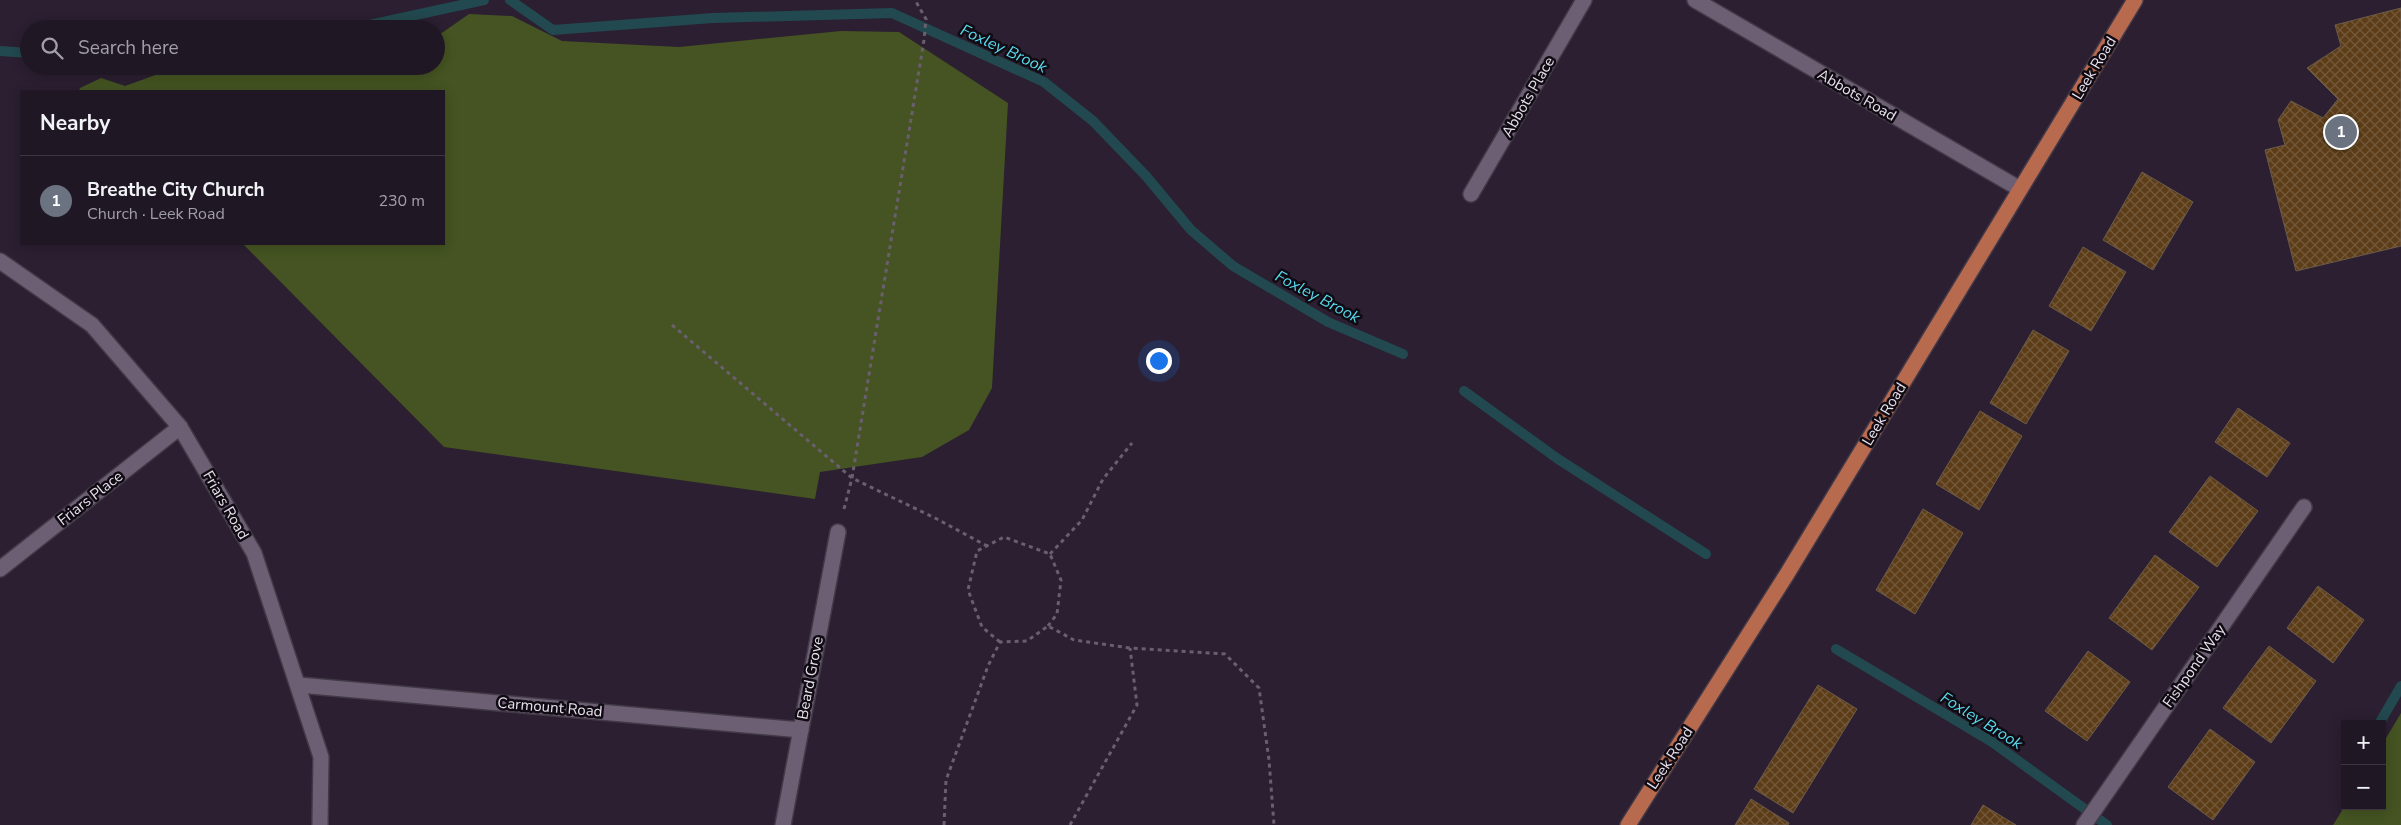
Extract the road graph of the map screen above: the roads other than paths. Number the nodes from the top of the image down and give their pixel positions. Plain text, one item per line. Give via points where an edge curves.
1 (1584, 0) edge
2 (1694, 0) edge
3 (2135, 0) edge
4 (2020, 189) junction
5 (1471, 194) dead end
6 (0, 261) edge
7 (180, 427) junction
8 (2304, 507) dead end
9 (838, 532) road end
10 (0, 569) edge
11 (299, 685) junction
12 (800, 730) junction
13 (320, 825) edge
14 (783, 825) edge
15 (1628, 825) edge
16 (2084, 825) edge

1 - 5 street, Abbots Place
2 - 4 street, Abbots Road
3 - 4 main road, Leek Road
4 - 15 main road, Leek Road via 1788,574
6 - 7 street, Friars Road via 92,325
7 - 10 street, Friars Place
7 - 11 street, Friars Road via 254,553
8 - 16 street, Fishpond Way
9 - 12 street, Beard Grove
11 - 12 street, Carmount Road
11 - 13 street, Friars Road via 321,757
12 - 14 street, Beard Grove

